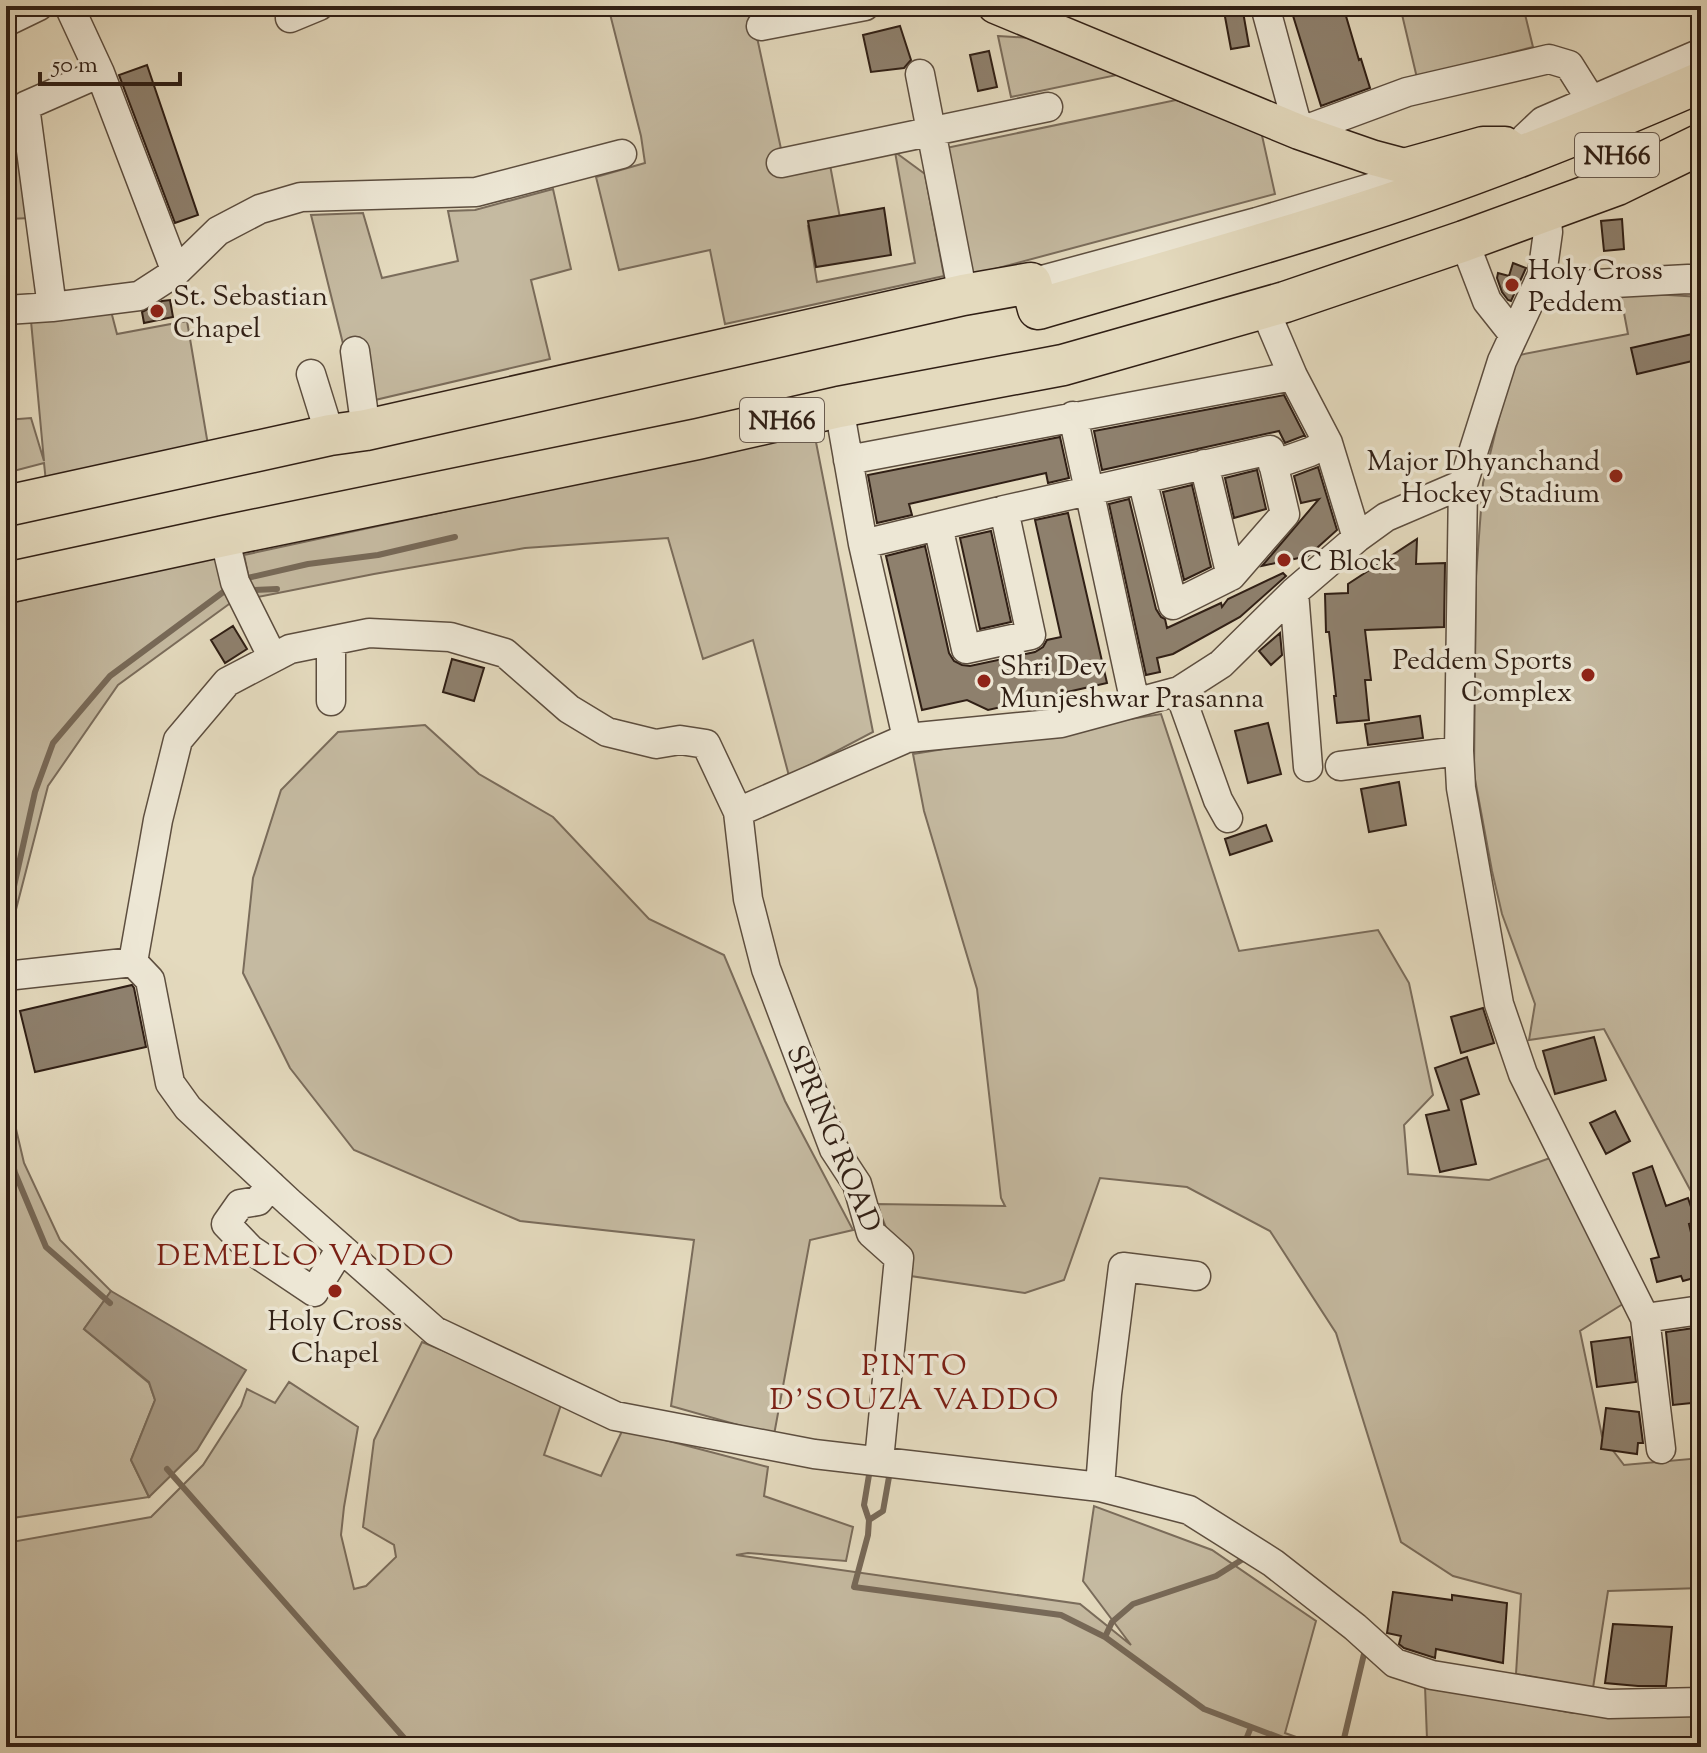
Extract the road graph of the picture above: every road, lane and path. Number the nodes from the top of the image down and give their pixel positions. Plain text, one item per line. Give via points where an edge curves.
1 (39, 6) edge
2 (69, 6) edge
3 (319, 6) edge
4 (865, 6) edge
5 (995, 6) edge
6 (1265, 6) edge
7 (290, 18) dead end
8 (6, 22) edge
9 (761, 26) dead end
10 (1701, 32) edge
11 (1701, 53) edge
12 (100, 73) junction
13 (920, 74) dead end
14 (1701, 82) edge
15 (1629, 84) junction
16 (1591, 100) junction
17 (1048, 107) dead end
18 (1701, 119) edge
19 (932, 130) junction
20 (1299, 132) junction
21 (1701, 144) edge
22 (622, 154) dead end
23 (1522, 156) junction
24 (781, 163) dead end
25 (1404, 166) junction
26 (1546, 212) junction
27 (1464, 241) junction
28 (176, 272) junction
29 (1542, 275) junction
30 (1701, 280) edge
31 (1031, 283) junction
32 (963, 295) junction
33 (52, 307) junction
34 (1264, 308) junction
35 (6, 310) edge
36 (1514, 335) junction
37 (355, 351) dead end
38 (311, 374) dead end
39 (1293, 376) junction
40 (839, 407) junction
41 (1073, 416) junction
42 (348, 433) junction
43 (1328, 443) junction
44 (848, 460) junction
45 (1204, 464) junction
46 (1273, 465) junction
47 (1142, 479) junction
48 (1463, 484) junction
49 (1090, 491) junction
50 (6, 506) edge
51 (1004, 510) junction
52 (938, 526) junction
53 (224, 536) junction
54 (1357, 538) junction
55 (863, 544) junction
56 (1231, 576) junction
57 (6, 583) edge
58 (1294, 592) junction
59 (331, 641) junction
60 (273, 658) junction
61 (1179, 691) junction
62 (331, 701) dead end
63 (1135, 703) junction
64 (907, 738) junction
65 (1459, 751) junction
66 (1340, 766) dead end
67 (1308, 767) dead end
68 (1223, 809) dead end
69 (738, 812) junction
70 (133, 962) junction
71 (6, 976) edge
72 (271, 1185) junction
73 (341, 1248) junction
74 (1196, 1276) dead end
75 (1701, 1310) edge
76 (1645, 1318) junction
77 (1661, 1449) dead end
78 (882, 1461) junction
79 (1100, 1487) junction
80 (1701, 1702) edge

1 - 8 street
2 - 12 street
3 - 7 street
4 - 9 street
5 - 20 main road
6 - 20 street
10 - 15 street via 1655,52
11 - 15 street
12 - 28 street
12 - 33 street via 25,106
13 - 19 street
14 - 23 highway, NH66
15 - 16 street
16 - 20 street via 1569,65 1549,59 1407,92
16 - 23 street via 1543,121 1525,138
17 - 19 street
18 - 26 highway, NH66 via 1603,161
19 - 24 street
19 - 32 street
20 - 25 main road
21 - 26 highway
22 - 28 street via 476,192 301,197 260,209 218,231
23 - 25 main road via 1505,144 1483,144
23 - 26 highway
23 - 31 highway, NH66 via 1344,218 1038,309
25 - 31 street via 1387,183
26 - 27 highway, NH66
26 - 29 street
27 - 34 highway, NH66
27 - 36 street via 1487,301
28 - 33 street via 139,296
29 - 30 street via 1559,286
29 - 36 street
31 - 32 highway
32 - 42 highway
33 - 35 street
34 - 39 street
34 - 40 highway, NH66 via 1063,365
36 - 48 street
37 - 42 street
38 - 42 street
39 - 41 street
39 - 43 street
40 - 44 street
40 - 53 highway, NH66
41 - 44 street
41 - 49 street
42 - 50 highway
43 - 46 street
43 - 54 street
44 - 55 street
45 - 46 street via 1270,450
45 - 47 street
45 - 56 street
46 - 56 street via 1285,514
47 - 49 street
47 - 56 street via 1173,605
48 - 54 street via 1386,517
48 - 65 street
49 - 51 street
49 - 63 street
51 - 52 street
51 - 52 street via 1031,635 966,649
52 - 55 street
53 - 57 highway, NH66
53 - 60 street via 235,582
54 - 58 street
55 - 64 street
58 - 61 street via 1221,664
58 - 67 street
59 - 60 street
59 - 62 street
59 - 69 street via 369,633 450,637 505,653 569,709 607,732 656,744 706,744
60 - 70 street via 227,682 178,740
61 - 63 street
61 - 68 street
63 - 64 street via 1061,723
64 - 69 street
65 - 66 street
65 - 76 street via 1499,1004 1523,1074
69 - 78 street, SPRING ROAD via 748,899 766,969 834,1149 857,1184 871,1233 899,1258
70 - 71 street
70 - 72 street via 150,980 170,1083 188,1108
72 - 73 street
72 - 73 street via 258,1201 240,1204 226,1224 250,1249 314,1292
73 - 78 street via 435,1331 615,1416 814,1454
74 - 79 street via 1123,1267
75 - 76 street
76 - 77 street
78 - 79 street
79 - 80 street via 1189,1510 1273,1563 1395,1663 1432,1675 1609,1704

